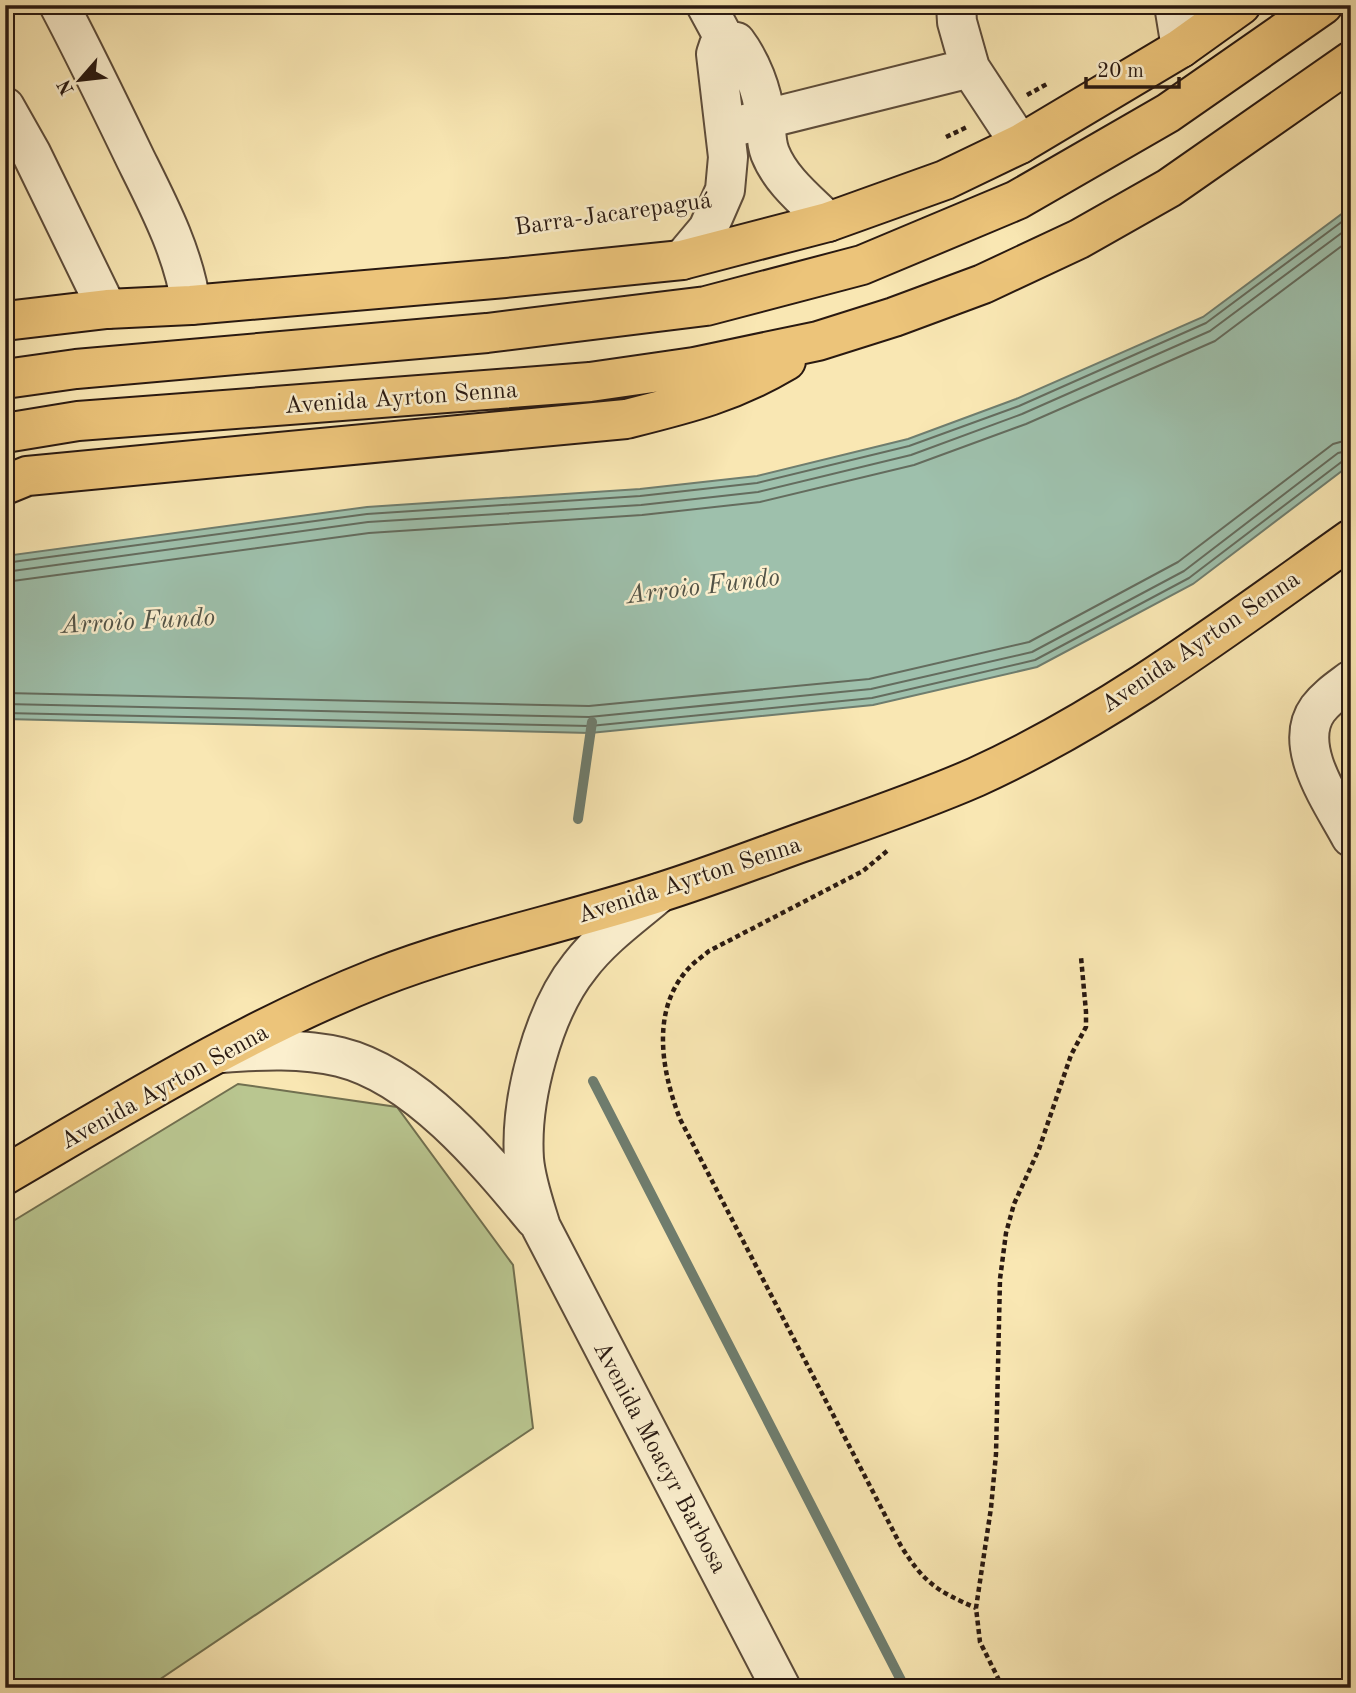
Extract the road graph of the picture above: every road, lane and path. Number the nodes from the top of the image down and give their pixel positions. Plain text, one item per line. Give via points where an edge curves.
1 (59, 5) edge
2 (706, 5) edge
3 (956, 5) edge
4 (1174, 5) edge
5 (1241, 5) edge
6 (1323, 5) edge
7 (725, 40) junction
8 (1181, 48) junction
9 (1351, 61) edge
10 (970, 68) junction
11 (1054, 80) dead end
12 (5, 107) edge
13 (998, 111) junction
14 (766, 119) junction
15 (725, 129) junction
16 (937, 142) dead end
17 (1020, 144) junction
18 (828, 222) junction
19 (682, 260) junction
20 (191, 305) junction
21 (107, 309) junction
22 (5, 321) edge
23 (818, 341) junction
24 (5, 379) edge
25 (5, 433) edge
26 (16, 480) edge
27 (1351, 539) edge
28 (1351, 680) edge
29 (1351, 837) edge
30 (894, 845) dead end
31 (659, 893) junction
32 (1081, 957) dead end
33 (222, 1053) junction
34 (5, 1175) edge
35 (541, 1227) junction
36 (976, 1608) junction
37 (781, 1688) edge
38 (1003, 1688) edge

1 - 20 street via 160,209 187,277
2 - 7 street
3 - 10 street
4 - 8 street
5 - 8 highway
6 - 24 highway via 1168,113 1017,200 862,265 706,306 487,333
7 - 14 street via 736,42 746,55
7 - 15 street via 716,54
8 - 17 highway
9 - 23 highway, Avenida Ayrton Senna via 1169,188 1079,239 983,284
10 - 13 street
10 - 14 street
11 - 13 path
12 - 21 street
13 - 16 path
13 - 17 street
14 - 15 street
14 - 18 street via 765,137 778,171
15 - 19 street via 726,190 708,229
17 - 18 highway via 945,180
18 - 19 highway
19 - 20 highway
20 - 21 highway
21 - 22 highway
23 - 25 highway, Avenida Ayrton Senna via 694,367 590,382 78,421
23 - 26 highway via 734,387 626,419
27 - 31 highway, Avenida Ayrton Senna via 1163,673 1032,748 888,812
28 - 29 street via 1315,712 1309,751
30 - 36 path via 863,871 709,951 689,968 676,985 667,1010 664,1065 680,1119 901,1546 932,1586
31 - 33 highway, Avenida Ayrton Senna via 495,938 378,978
31 - 35 street, Avenida Moacyr Barbosa via 578,968 541,1046 528,1095 524,1142 526,1172
32 - 36 path via 1086,1027 1070,1055 1006,1233 1000,1279 996,1454
33 - 34 highway, Avenida Ayrton Senna
33 - 35 street, Avenida Moacyr Barbosa via 272,1049 339,1057 383,1075 458,1133
35 - 37 street, Avenida Moacyr Barbosa
36 - 38 path via 980,1642

